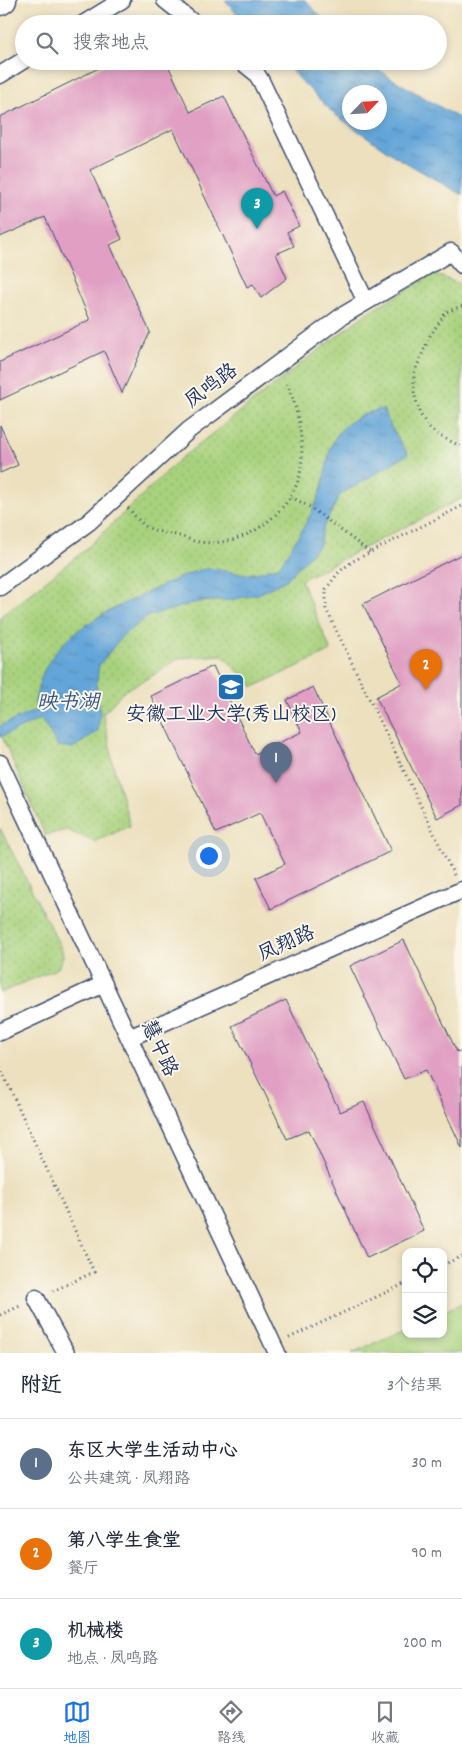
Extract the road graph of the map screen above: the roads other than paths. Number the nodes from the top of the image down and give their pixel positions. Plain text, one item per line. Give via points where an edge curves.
1 (122, 0) edge
2 (166, 0) edge
3 (98, 15) edge
4 (184, 15) edge
5 (15, 66) edge
6 (251, 70) edge
7 (0, 75) edge
8 (457, 249) edge
9 (462, 266) edge
10 (366, 302) junction
11 (0, 587) edge
12 (0, 764) edge
13 (462, 890) edge
14 (104, 984) junction
15 (0, 1032) edge
16 (129, 1038) junction
17 (36, 1298) road end
18 (275, 1349) edge
19 (66, 1353) edge

1 - 3 street
2 - 4 street
5 - 7 street
6 - 10 street via 261,81
8 - 9 street, 凤鸣路
8 - 10 street, 凤鸣路
10 - 11 street, 凤鸣路 via 342,316 189,430 89,522
12 - 14 street, 慧中路
13 - 16 street, 凤翔路
14 - 15 street
14 - 16 street, 慧中路
16 - 18 street, 慧中路
17 - 19 street

